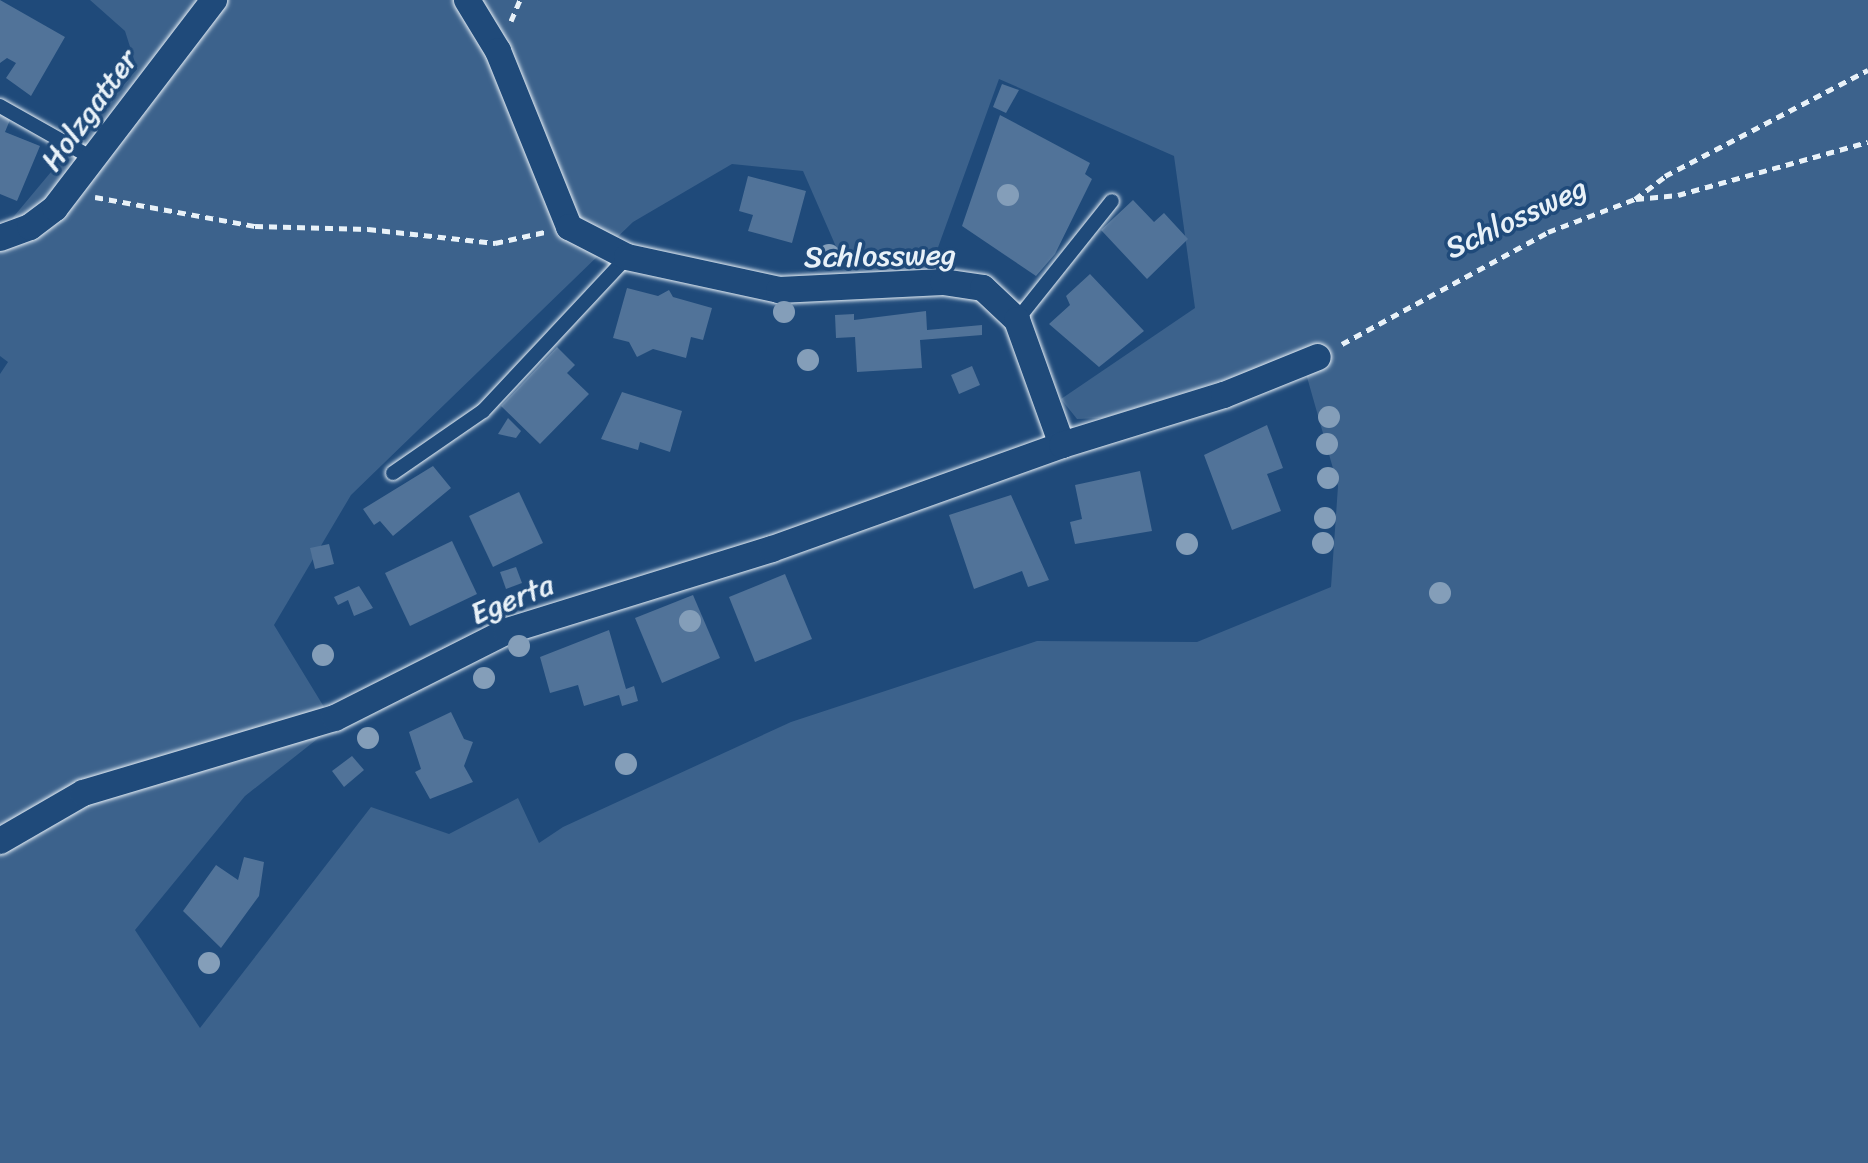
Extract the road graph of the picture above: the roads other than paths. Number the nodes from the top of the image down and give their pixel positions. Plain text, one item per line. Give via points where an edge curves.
1 (214, 0) edge
2 (467, 0) edge
3 (0, 106) edge
4 (92, 158) junction
5 (1112, 201) dead end
6 (0, 238) edge
7 (627, 257) junction
8 (1017, 320) junction
9 (1318, 357) road end
10 (1062, 445) junction
11 (393, 473) dead end
12 (0, 841) edge

1 - 4 street, Holzgatter
2 - 7 street, Schlossweg via 498,51 569,227
3 - 4 lane
4 - 6 street, Holzgatter via 67,194 30,227
5 - 8 lane
7 - 8 street, Schlossweg via 779,290 943,282 983,288
7 - 11 lane via 483,411
8 - 10 street, Schlossweg
9 - 10 street via 1224,395
10 - 12 street, Egerta via 772,549 507,631 335,718 83,793

